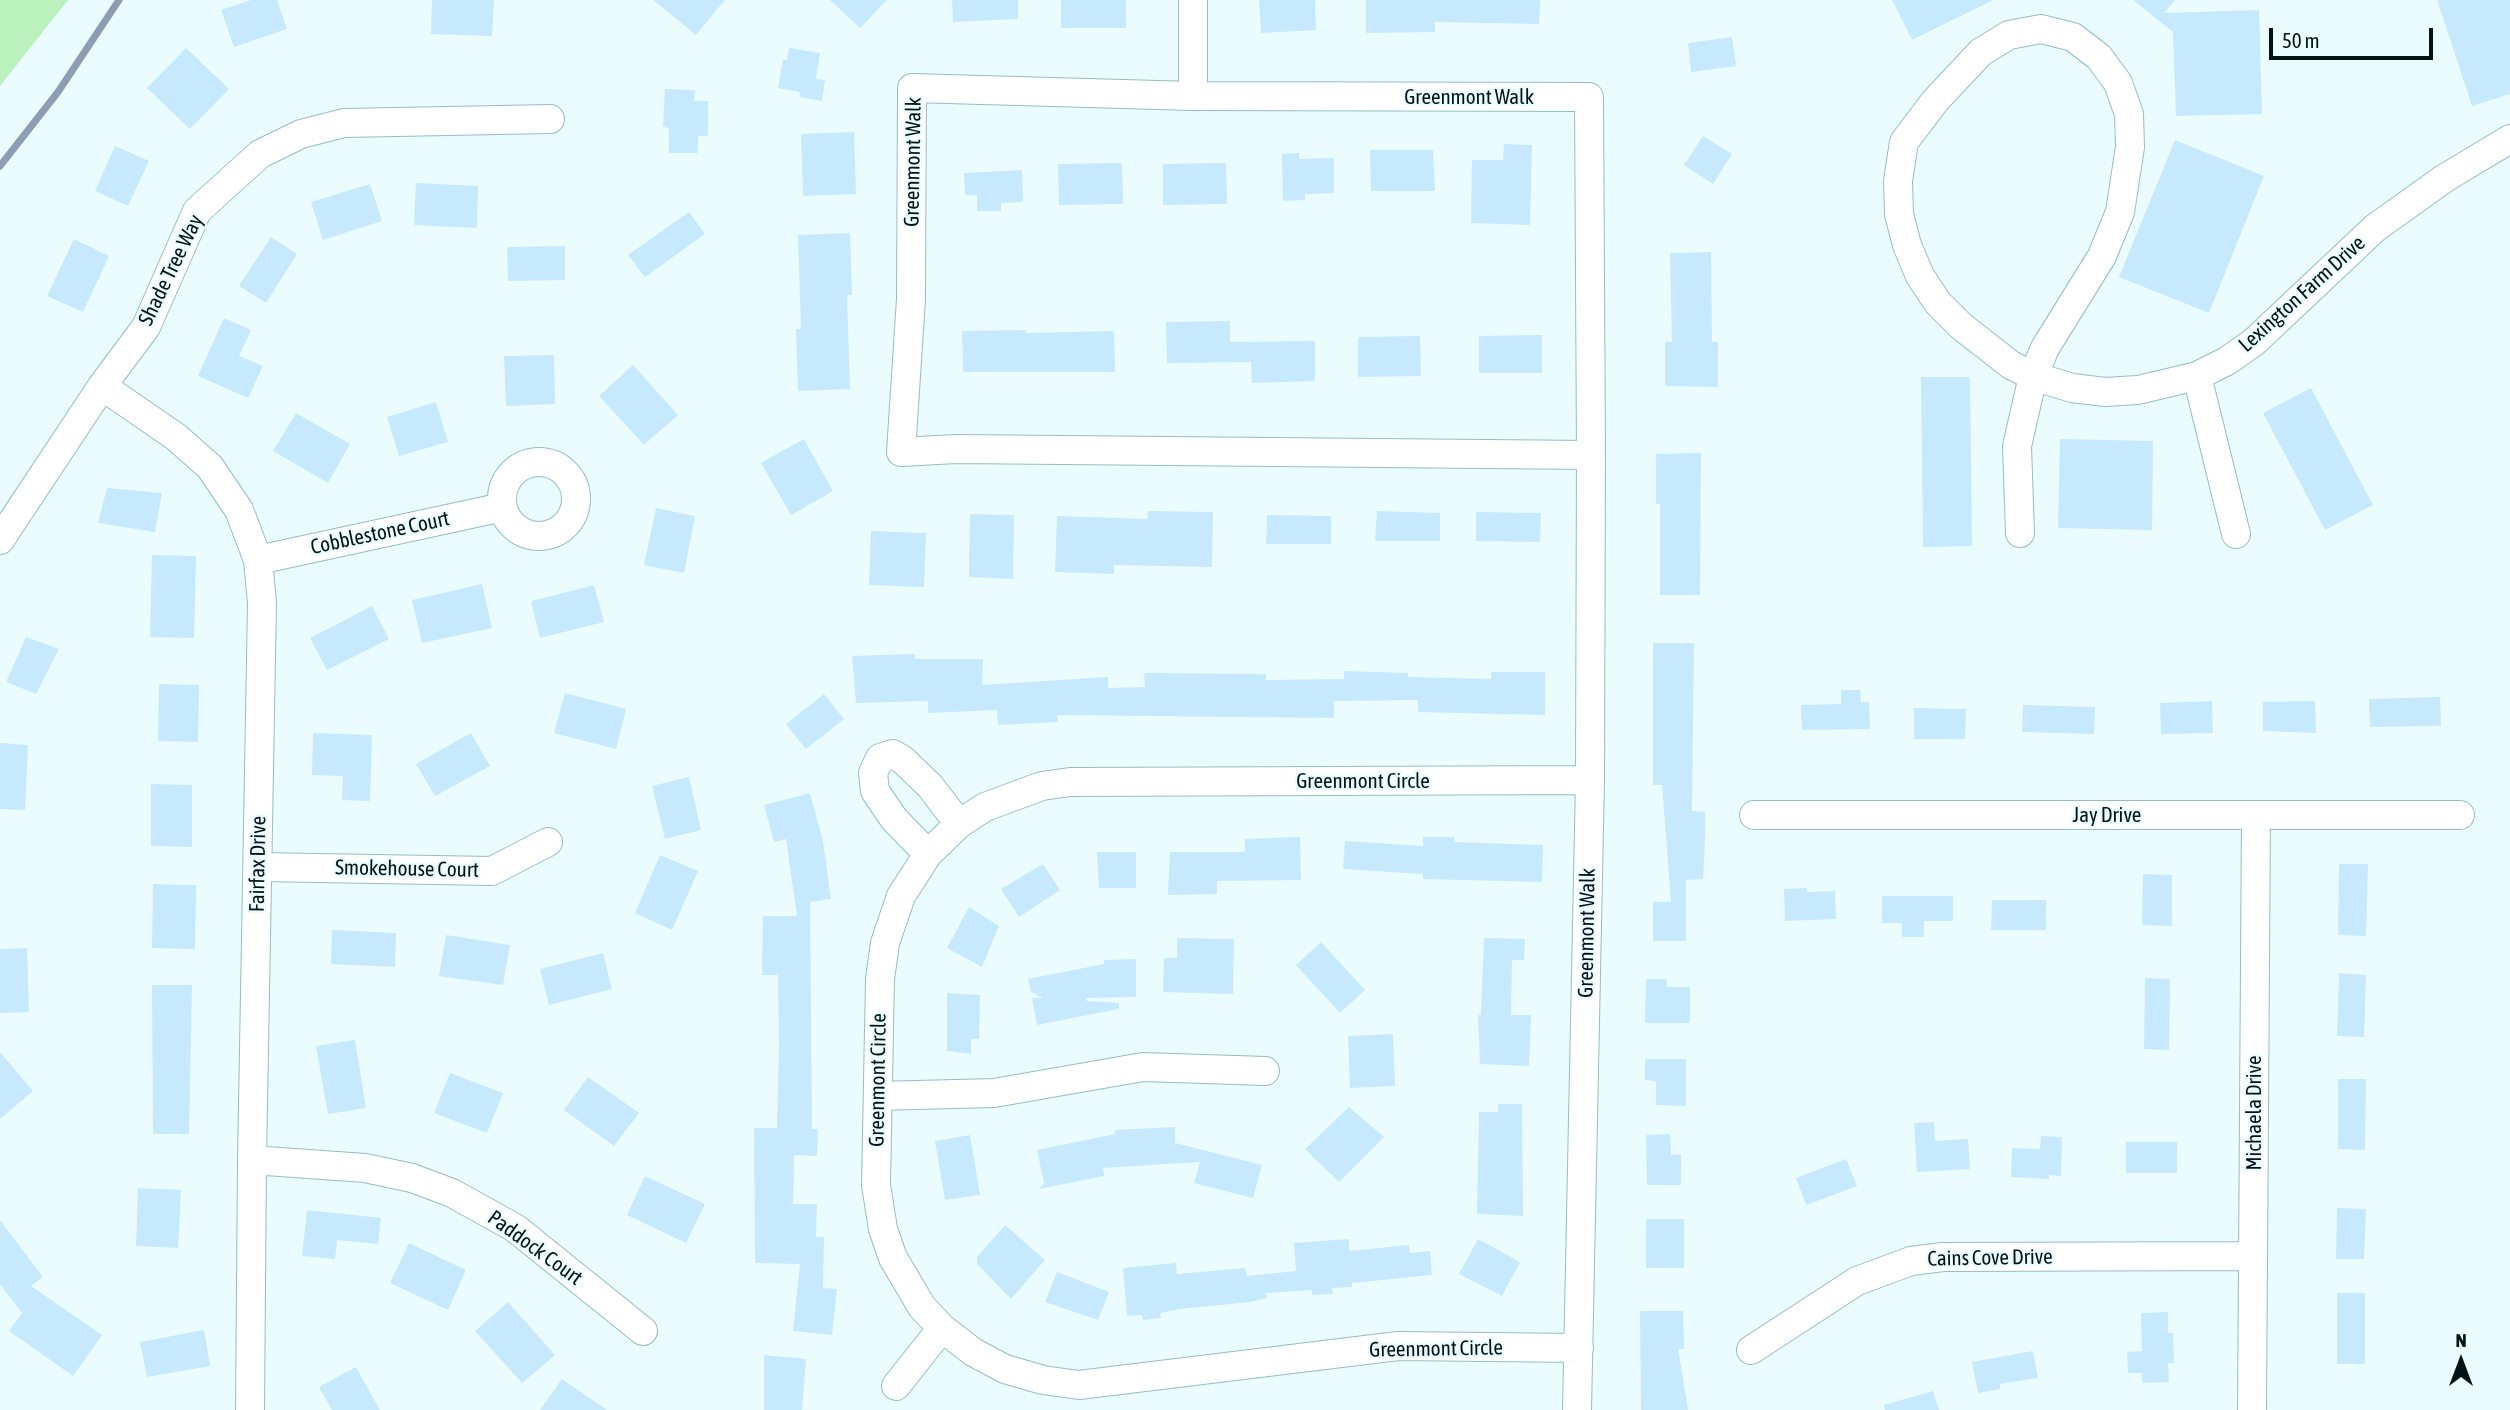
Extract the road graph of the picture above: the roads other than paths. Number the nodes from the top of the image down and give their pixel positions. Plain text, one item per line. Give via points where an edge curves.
1 (1193, 0) edge
2 (1193, 96) junction
3 (550, 119) dead end
4 (2510, 139) edge
5 (2033, 376) junction
6 (2197, 376) junction
7 (102, 386) junction
8 (1591, 455) junction
9 (503, 507) dead end
10 (2020, 533) dead end
11 (2236, 534) dead end
12 (0, 540) edge
13 (258, 560) junction
14 (1590, 780) junction
15 (2256, 815) junction
16 (2460, 815) dead end
17 (1754, 816) dead end
18 (959, 824) junction
19 (548, 842) dead end
20 (928, 854) junction
21 (258, 867) junction
22 (1265, 1071) dead end
23 (878, 1096) junction
24 (251, 1160) junction
25 (2253, 1256) junction
26 (942, 1328) junction
27 (643, 1331) dead end
28 (1579, 1348) junction
29 (1751, 1350) dead end
30 (896, 1386) dead end
31 (250, 1410) edge
32 (1577, 1410) edge
33 (2252, 1410) edge

1 - 2 street
2 - 8 street, Greenmont Walk via 1589,97
2 - 8 street, Greenmont Walk via 912,88 911,299 901,452
3 - 7 street, Shade Tree Way via 344,123 300,134 260,154 197,211 146,327
4 - 6 street, Lexington Farm Drive via 2375,228 2254,342
5 - 5 street, Lexington Farm Drive via 2011,365 1938,303 1907,246 1899,214 1898,181 1905,142 1935,101 1981,52 2008,34 2041,29 2073,37 2099,57 2118,83 2126,104 2130,147 2120,212 2102,256 2045,348
5 - 6 street, Lexington Farm Drive via 2105,392 2138,390
5 - 10 street via 2017,446
6 - 11 street
7 - 12 street, Shade Tree Way
7 - 13 street, Fairfax Drive via 210,467 239,510
8 - 14 street, Greenmont Walk
9 - 13 street, Cobblestone Court
13 - 21 street, Fairfax Drive via 262,603
14 - 18 street, Greenmont Circle via 1070,782 1011,795
14 - 28 street, Greenmont Walk
15 - 16 street, Jay Drive
15 - 17 street, Jay Drive
15 - 25 street, Michaela Drive
18 - 20 street, Greenmont Circle
18 - 20 street via 903,760 893,754 880,758 873,773 875,791
19 - 21 street, Smokehouse Court via 492,871
20 - 23 street, Greenmont Circle via 901,896 885,943
21 - 24 street, Fairfax Drive
22 - 23 street via 1143,1067 995,1093
23 - 26 street, Greenmont Circle via 876,1185 883,1229 906,1283
24 - 27 street, Paddock Court via 365,1168 452,1193 515,1228
24 - 31 street, Fairfax Drive
25 - 29 street, Cains Cove Drive via 1943,1257 1911,1261 1857,1281
25 - 33 street, Michaela Drive
26 - 28 street, Greenmont Circle via 1005,1369 1079,1385 1398,1346
26 - 30 street
28 - 32 street, Greenmont Walk

